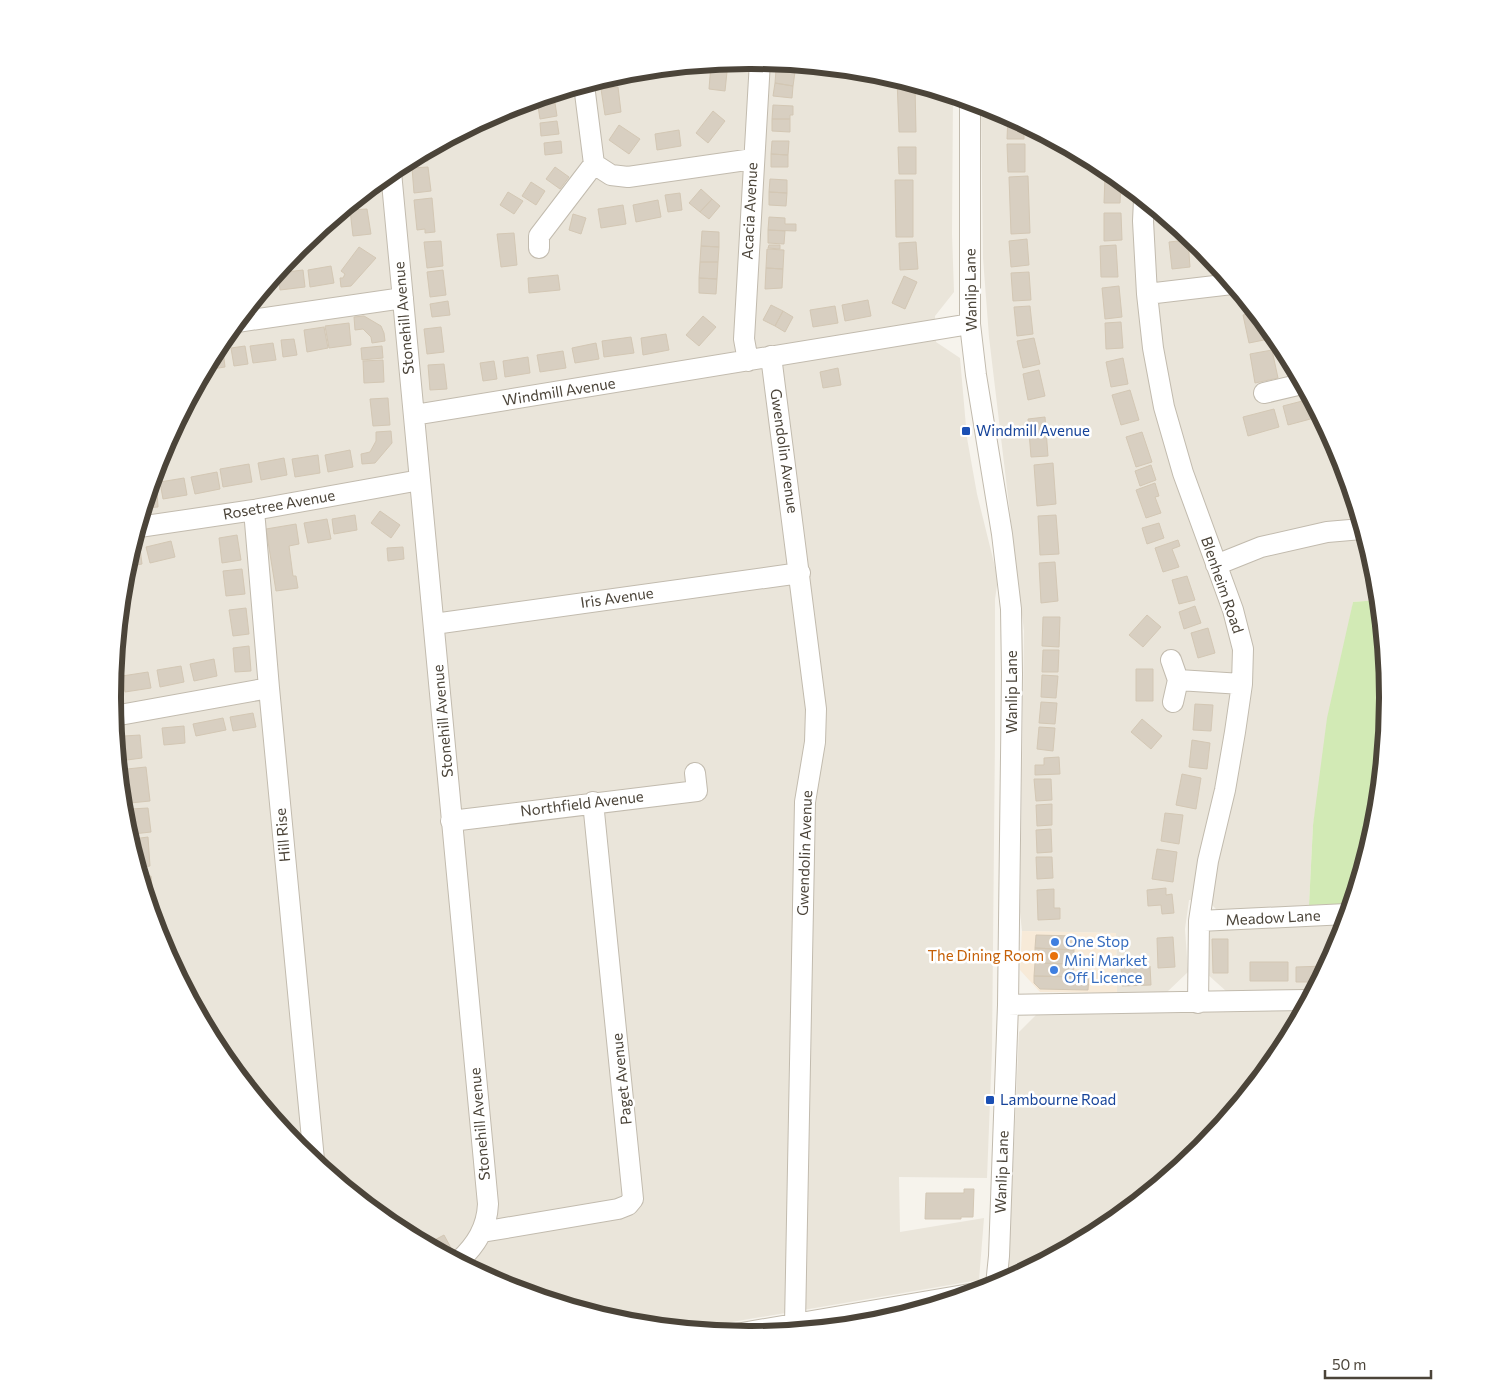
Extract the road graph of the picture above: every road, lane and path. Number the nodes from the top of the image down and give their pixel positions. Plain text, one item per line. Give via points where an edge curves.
1 (759, 69) edge
2 (585, 91) edge
3 (970, 109) edge
4 (753, 159) junction
5 (594, 164) junction
6 (392, 181) edge
7 (1144, 208) edge
8 (538, 236) dead end
9 (1225, 285) edge
10 (1147, 294) junction
11 (403, 298) junction
12 (247, 321) edge
13 (970, 324) junction
14 (771, 356) junction
15 (748, 361) junction
16 (1296, 384) edge
17 (1264, 393) dead end
18 (414, 415) junction
19 (420, 480) junction
20 (254, 510) junction
21 (146, 526) edge
22 (1355, 530) edge
23 (1216, 565) junction
24 (800, 573) junction
25 (434, 624) junction
26 (1171, 660) dead end
27 (1178, 680) junction
28 (1242, 684) junction
29 (269, 688) junction
30 (1173, 702) dead end
31 (122, 715) edge
32 (695, 774) dead end
33 (593, 802) junction
34 (451, 821) junction
35 (1340, 914) edge
36 (1199, 921) junction
37 (1301, 1000) edge
38 (1198, 1003) junction
39 (1008, 1005) junction
40 (313, 1149) edge
41 (482, 1232) junction
42 (464, 1257) edge
43 (997, 1275) edge
44 (922, 1302) edge
45 (796, 1324) junction
46 (790, 1325) edge

1 - 4 street, Acacia Avenue
2 - 5 street
3 - 13 street, Wanlip Lane
4 - 5 street via 628,177 611,174
4 - 15 street, Acacia Avenue via 744,339
5 - 8 street
6 - 11 street, Stonehill Avenue
7 - 10 street, Blenheim Road
9 - 10 street
10 - 23 street, Blenheim Road via 1164,407 1183,473
11 - 12 street
11 - 18 street, Stonehill Avenue
13 - 14 street, Windmill Avenue
13 - 39 street, Wanlip Lane via 1011,609
14 - 15 street, Windmill Avenue
14 - 24 street, Gwendolin Avenue
15 - 18 street, Windmill Avenue
16 - 17 street
18 - 19 street, Stonehill Avenue
19 - 20 street, Rosetree Avenue
19 - 25 street, Stonehill Avenue
20 - 21 street, Rosetree Avenue
20 - 29 street, Hill Rise
22 - 23 street via 1327,532 1261,547
23 - 28 street, Blenheim Road via 1243,649
24 - 25 street, Iris Avenue
24 - 45 street, Gwendolin Avenue via 816,708 815,742 805,802
25 - 34 street, Stonehill Avenue
26 - 27 street
27 - 28 street
27 - 30 street
28 - 36 street, Blenheim Road
29 - 31 street
29 - 40 street, Hill Rise
32 - 33 street, Northfield Avenue via 697,791
33 - 34 street, Northfield Avenue
33 - 41 street, Paget Avenue via 633,1199 618,1209
34 - 41 street, Stonehill Avenue via 488,1204
35 - 36 street, Meadow Lane
36 - 38 street, Blenheim Road
37 - 38 street
38 - 39 street
39 - 43 street, Wanlip Lane
41 - 42 street, Stonehill Avenue
44 - 45 street
45 - 46 street

